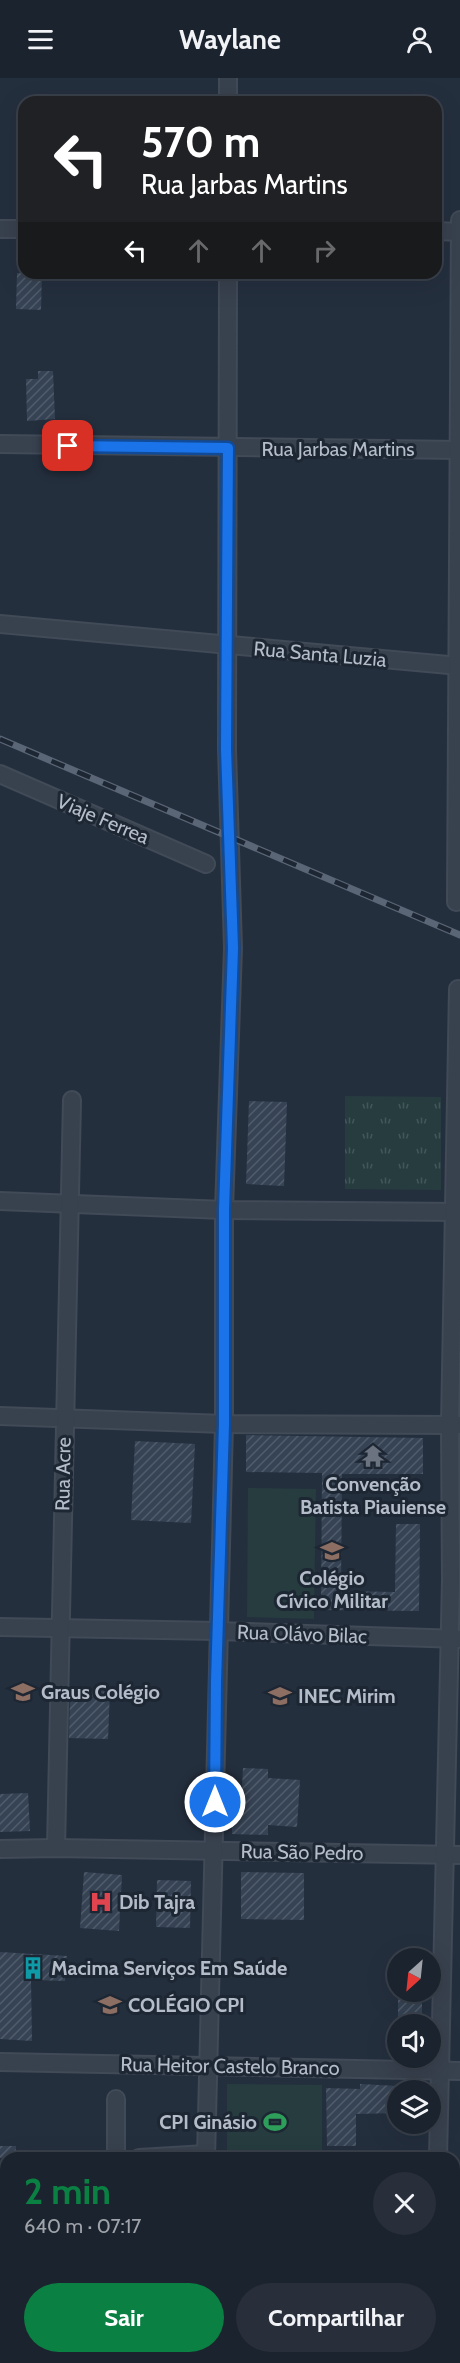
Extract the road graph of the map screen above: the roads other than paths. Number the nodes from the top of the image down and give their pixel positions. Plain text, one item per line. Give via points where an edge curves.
1 (228, 78) edge
2 (228, 96) edge
3 (460, 220) edge
4 (0, 229) edge
5 (18, 229) edge
6 (442, 231) edge
7 (460, 231) edge
8 (228, 279) edge
9 (0, 444) edge
10 (228, 448) junction
11 (459, 450) edge
12 (0, 624) edge
13 (228, 645) junction
14 (460, 666) edge
15 (0, 774) edge
16 (206, 864) dead end
17 (456, 902) dead end
18 (458, 989) dead end
19 (72, 1100) dead end
20 (0, 1202) edge
21 (68, 1204) junction
22 (224, 1210) junction
23 (457, 1212) edge
24 (0, 1416) edge
25 (64, 1418) junction
26 (224, 1424) junction
27 (455, 1425) edge
28 (0, 1627) edge
29 (62, 1629) junction
30 (217, 1631) junction
31 (454, 1639) edge
32 (56, 1848) junction
33 (0, 1849) edge
34 (215, 1850) junction
35 (452, 1854) edge
36 (0, 2062) edge
37 (209, 2066) junction
38 (439, 2070) junction
39 (460, 2071) edge
40 (116, 2099) dead end
41 (116, 2152) edge
42 (206, 2152) edge
43 (438, 2152) edge

1 - 2 street
3 - 7 street
4 - 5 street
6 - 7 street
7 - 11 street
8 - 10 street
9 - 10 street, Rua Jarbas Martins
10 - 11 street, Rua Jarbas Martins
10 - 13 street
11 - 14 street
12 - 13 street, Rua Santa Luzia
13 - 14 street, Rua Santa Luzia
13 - 22 street via 226,749 233,948
14 - 17 street
15 - 16 street, Viaje Ferrea
18 - 23 street
19 - 21 street, Rua Acre
20 - 21 street
21 - 22 street
21 - 25 street, Rua Acre
22 - 23 street
22 - 26 street
23 - 27 street
24 - 25 street
25 - 26 street
25 - 29 street, Rua Acre
26 - 27 street
26 - 30 street
27 - 31 street via 451,1580
28 - 29 street, Rua Olávo Bilac
29 - 30 street, Rua Olávo Bilac
29 - 32 street, Rua Acre
30 - 31 street, Rua Olávo Bilac
30 - 34 street
31 - 35 street
32 - 33 street, Rua São Pedro
32 - 34 street, Rua São Pedro
34 - 35 street, Rua São Pedro
34 - 37 street
35 - 38 street
36 - 37 street, Rua Heitor Castelo Branco
37 - 38 street, Rua Heitor Castelo Branco
37 - 42 street
38 - 39 street, Rua Heitor Castelo Branco
38 - 43 street
40 - 41 street

